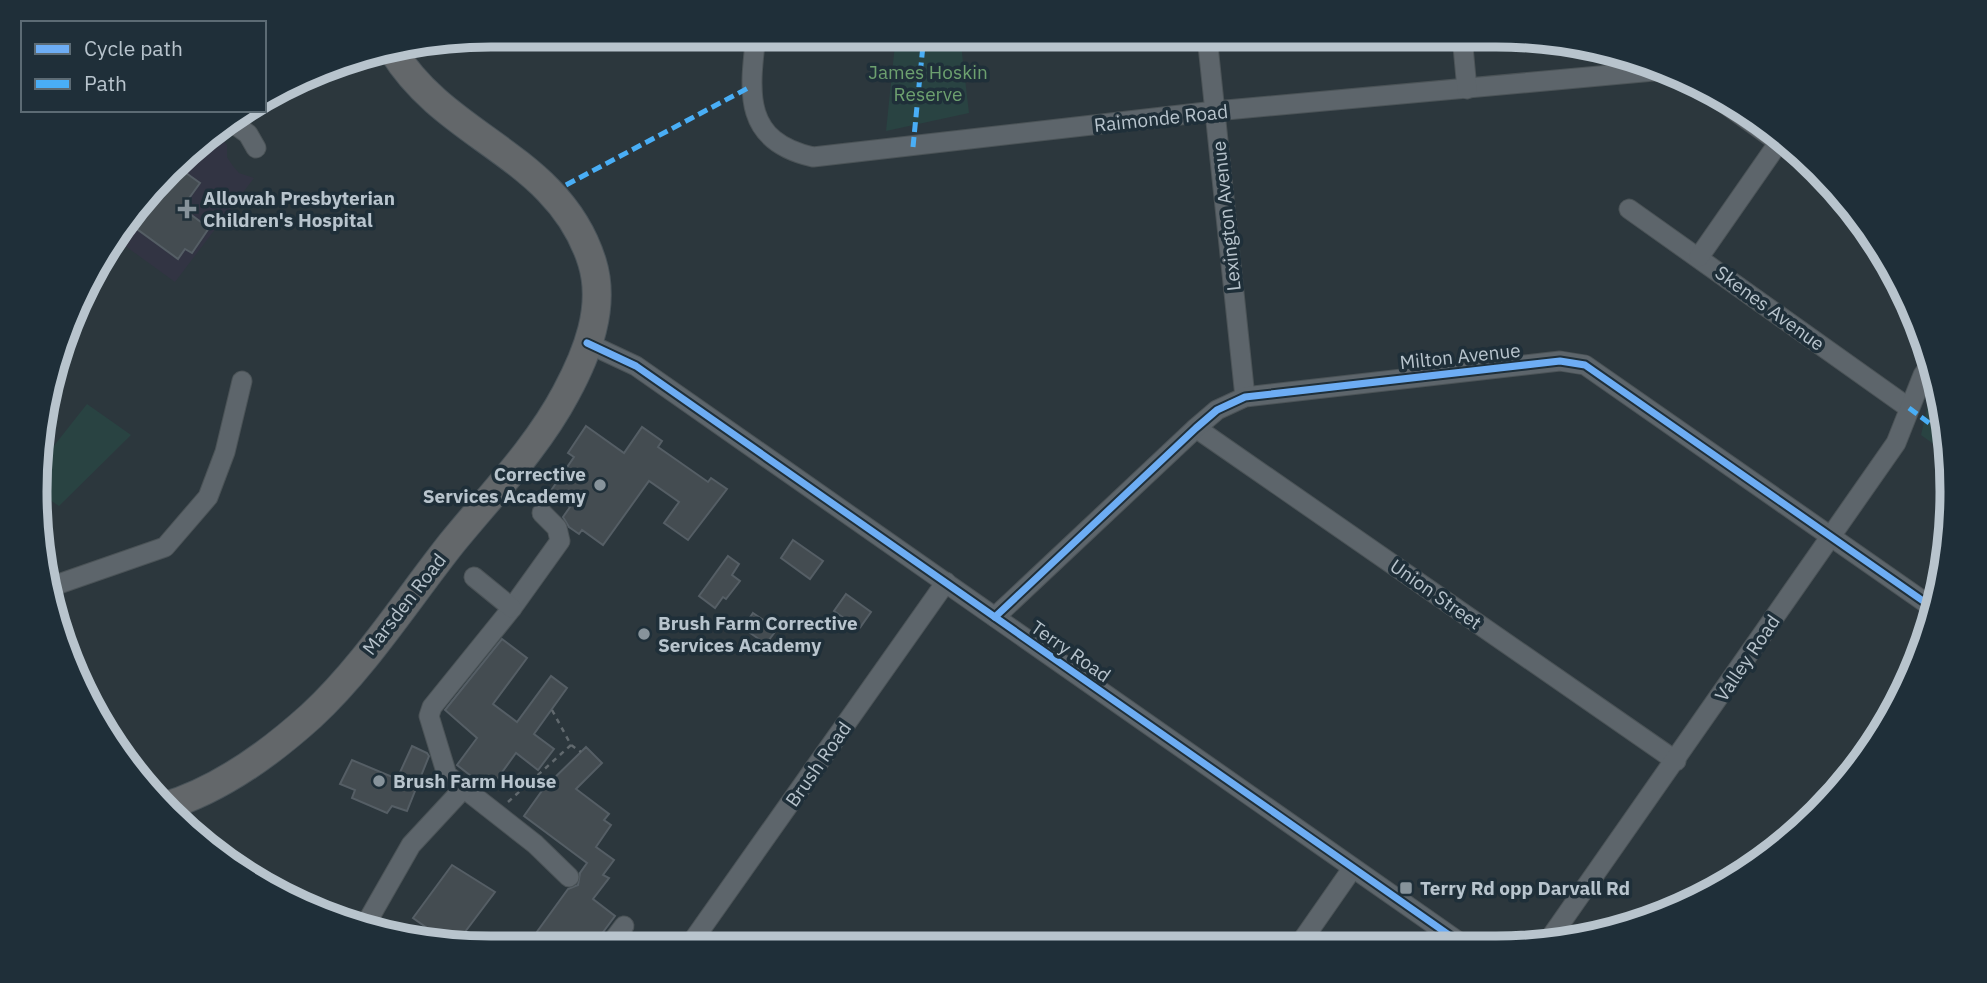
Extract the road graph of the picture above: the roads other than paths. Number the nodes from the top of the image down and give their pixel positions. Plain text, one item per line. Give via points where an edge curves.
1 (755, 47) edge
2 (1208, 47) edge
3 (1463, 47) edge
4 (398, 58) edge
5 (381, 61) edge
6 (1642, 72) edge
7 (1467, 89) junction
8 (1215, 111) junction
9 (238, 127) edge
10 (1776, 147) edge
11 (256, 148) dead end
12 (1629, 209) dead end
13 (1699, 257) junction
14 (587, 344) junction
15 (1924, 374) edge
16 (242, 381) dead end
17 (1245, 397) junction
18 (1909, 408) junction
19 (1196, 428) junction
20 (542, 513) dead end
21 (1830, 537) junction
22 (474, 577) dead end
23 (946, 582) junction
24 (57, 584) edge
25 (1926, 603) edge
26 (512, 608) junction
27 (995, 617) junction
28 (1676, 761) junction
29 (462, 790) junction
30 (174, 802) edge
31 (1352, 869) junction
32 (569, 877) dead end
33 (369, 918) edge
34 (624, 926) dead end
35 (1555, 932) edge
36 (616, 936) edge
37 (696, 936) edge
38 (1305, 936) edge
39 (1450, 936) edge

1 - 8 street, Raimonde Road via 750,87 755,116 772,139 792,152 814,157
2 - 8 street, Lexington Avenue
3 - 7 street
4 - 14 highway, Marsden Road via 434,101 511,156 568,211 594,274 596,318
5 - 14 highway via 416,108 512,177 548,215 571,260
6 - 7 street, Raimonde Road
7 - 8 street, Raimonde Road
8 - 17 street, Lexington Avenue
9 - 11 street
10 - 13 street
12 - 13 street, Skenes Avenue
13 - 18 street, Skenes Avenue
14 - 23 street, Terry Road via 636,366
14 - 30 highway, Marsden Road via 550,421 334,691 257,758
15 - 18 street, Valley Road
16 - 24 street via 225,452 208,497 165,547
17 - 19 street, Milton Avenue via 1217,410
17 - 21 street, Milton Avenue via 1560,361 1585,365
18 - 21 street, Valley Road via 1896,443
19 - 27 street, Milton Avenue
19 - 28 street, Union Street
20 - 26 street via 558,528 560,541
21 - 25 street, Milton Avenue
21 - 28 street, Valley Road
22 - 26 street
23 - 27 street, Terry Road
23 - 37 street, Brush Road
26 - 29 street via 432,706 429,716 447,775
27 - 31 street, Terry Road
28 - 35 street, Valley Road
29 - 32 street via 535,844
29 - 33 street via 411,845
31 - 38 street
31 - 39 street, Terry Road
34 - 36 street

